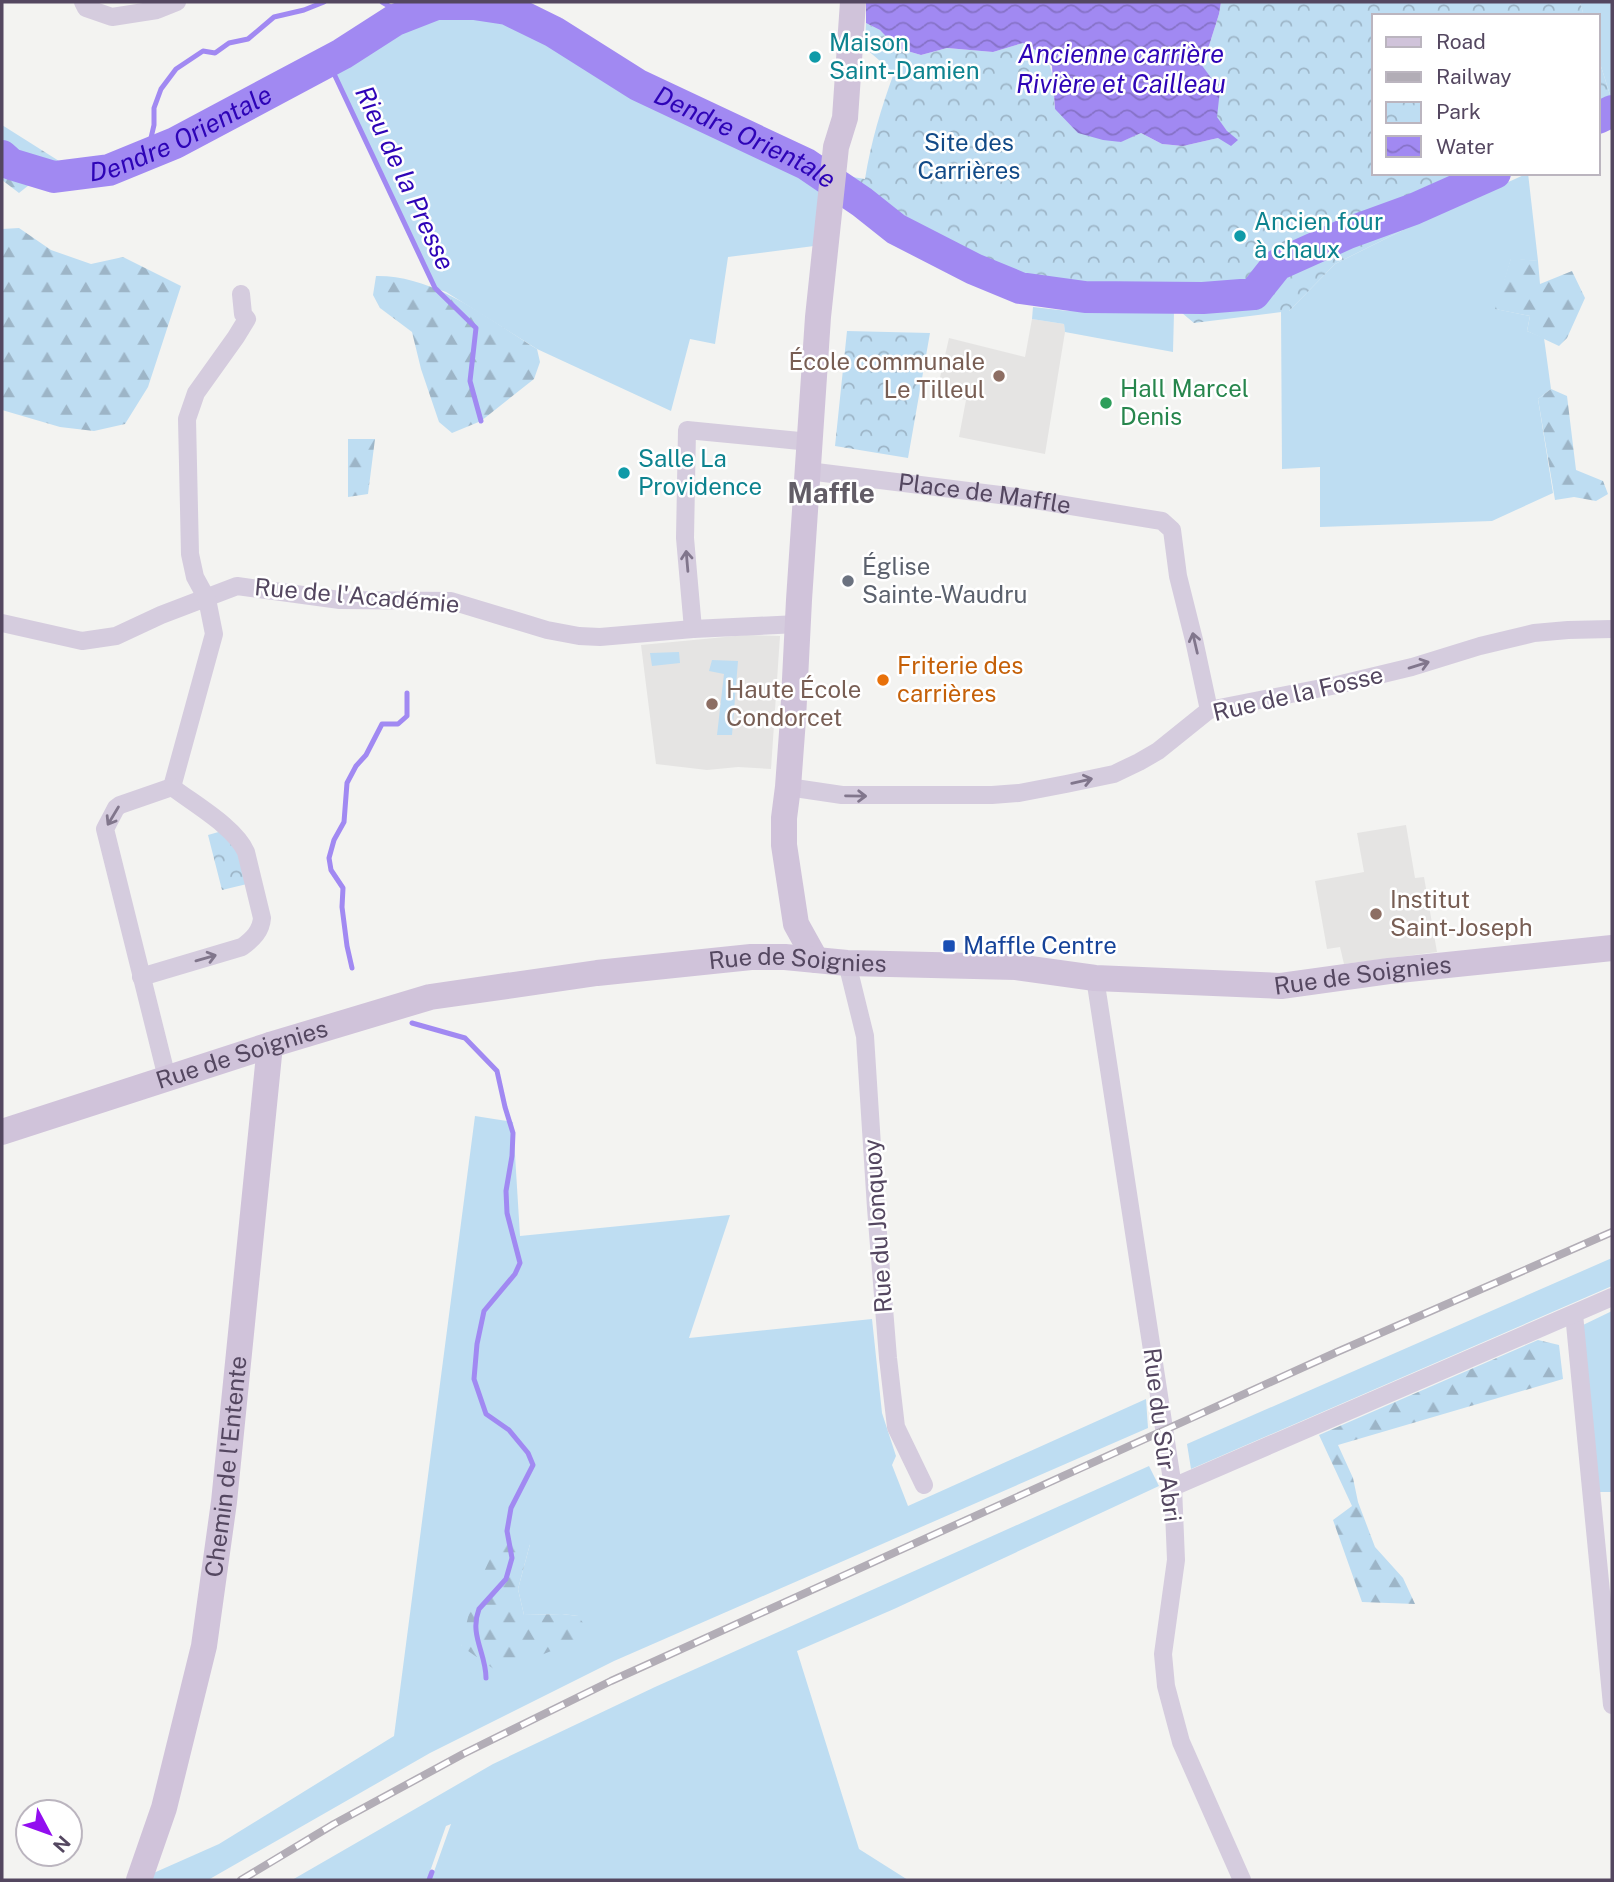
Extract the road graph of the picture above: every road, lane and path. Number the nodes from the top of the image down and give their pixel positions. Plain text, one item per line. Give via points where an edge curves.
1 (83, 2) edge
2 (177, 2) edge
3 (853, 2) edge
4 (241, 294) dead end
5 (810, 442) junction
6 (807, 471) junction
7 (207, 599) junction
8 (2, 623) edge
9 (798, 625) junction
10 (693, 629) junction
11 (1612, 629) edge
12 (1209, 710) junction
13 (172, 787) junction
14 (788, 788) junction
15 (796, 925) junction
16 (1612, 948) edge
17 (785, 957) junction
18 (816, 960) junction
19 (847, 963) junction
20 (141, 977) junction
21 (1095, 978) junction
22 (270, 1045) junction
23 (167, 1078) junction
24 (2, 1132) edge
25 (1612, 1297) edge
26 (1574, 1314) junction
27 (923, 1485) dead end
28 (1173, 1487) junction
29 (1612, 1705) edge
30 (134, 1879) edge
31 (1242, 1880) edge

1 - 2 street via 86,8 112,17
3 - 5 street via 845,118 836,147 817,330
4 - 7 street via 247,319 196,393 187,419 190,554
5 - 6 street
10 -> 5 street via 685,538 687,430
6 - 9 street
12 -> 6 street, Place de Maffle via 1172,530 1162,522 1016,496
7 - 8 street, Rue de l'Académie via 116,636 82,641
7 - 10 street, Rue de l'Académie via 237,586 340,600 451,601 579,636
7 - 13 street via 214,634
9 - 10 street, Rue de l'Académie
9 - 14 street
12 -> 11 street, Rue de la Fosse via 1337,685 1534,633
14 -> 12 street, Rue de la Fosse via 842,795 979,796 1066,785 1114,774 1139,762
13 -> 20 street via 116,808 105,829
20 -> 13 street via 242,947 262,925 243,845 233,832
14 - 15 street via 784,845
15 - 17 street
15 - 18 street
16 - 21 street, Rue de Soignies via 1281,986
17 - 18 street, Rue de Soignies
17 - 22 street, Rue de Soignies via 597,973 430,997
18 - 19 street, Rue de Soignies
19 - 21 street, Rue de Soignies via 1016,967
19 - 27 street, Rue du Jonquoy via 865,1036 895,1427
20 - 23 street
21 - 28 street, Rue du Sûr Abri
22 - 23 street, Rue de Soignies
22 - 30 street, Chemin de l'Entente via 224,1502 204,1646 164,1808
23 - 24 street, Rue de Soignies
25 - 26 street
26 - 28 street
26 - 29 street
28 - 31 street, Rue du Sûr Abri via 1176,1560 1163,1654 1166,1686 1181,1742

